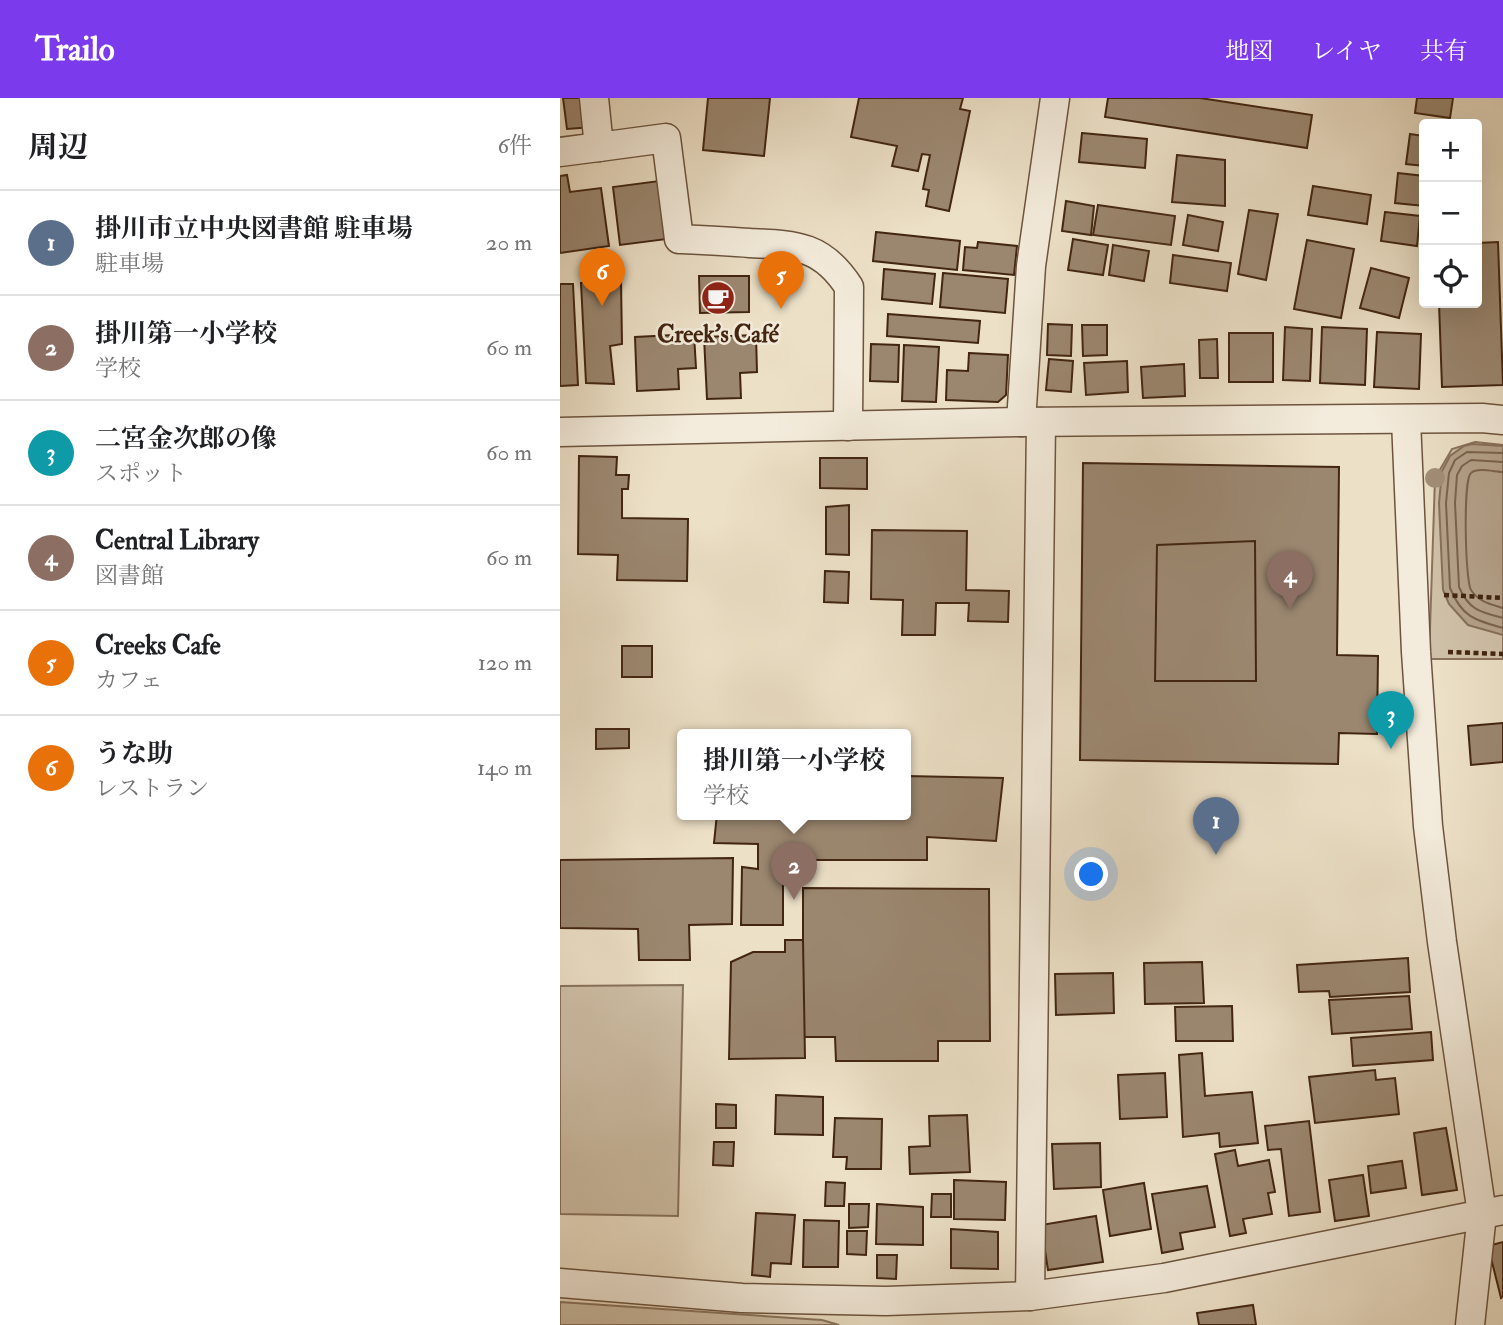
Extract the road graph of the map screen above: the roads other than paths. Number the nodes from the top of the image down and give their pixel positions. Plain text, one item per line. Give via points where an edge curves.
1 (594, 98) edge
2 (1055, 98) edge
3 (599, 147) junction
4 (560, 152) edge
5 (1406, 420) junction
6 (1503, 420) edge
7 (1031, 422) junction
8 (848, 426) junction
9 (560, 432) edge
10 (1493, 1212) edge
11 (560, 1283) edge
12 (1030, 1296) junction
13 (1470, 1325) edge

1 - 3 street
2 - 7 street via 1031,266
3 - 4 street
3 - 8 street via 666,138 679,239 795,245 838,270 849,287
5 - 6 street
5 - 7 street
5 - 10 street via 1428,826 1442,942
7 - 8 street
7 - 12 street
8 - 9 street
10 - 12 street via 1164,1278
10 - 13 street
11 - 12 street via 741,1298 886,1301

